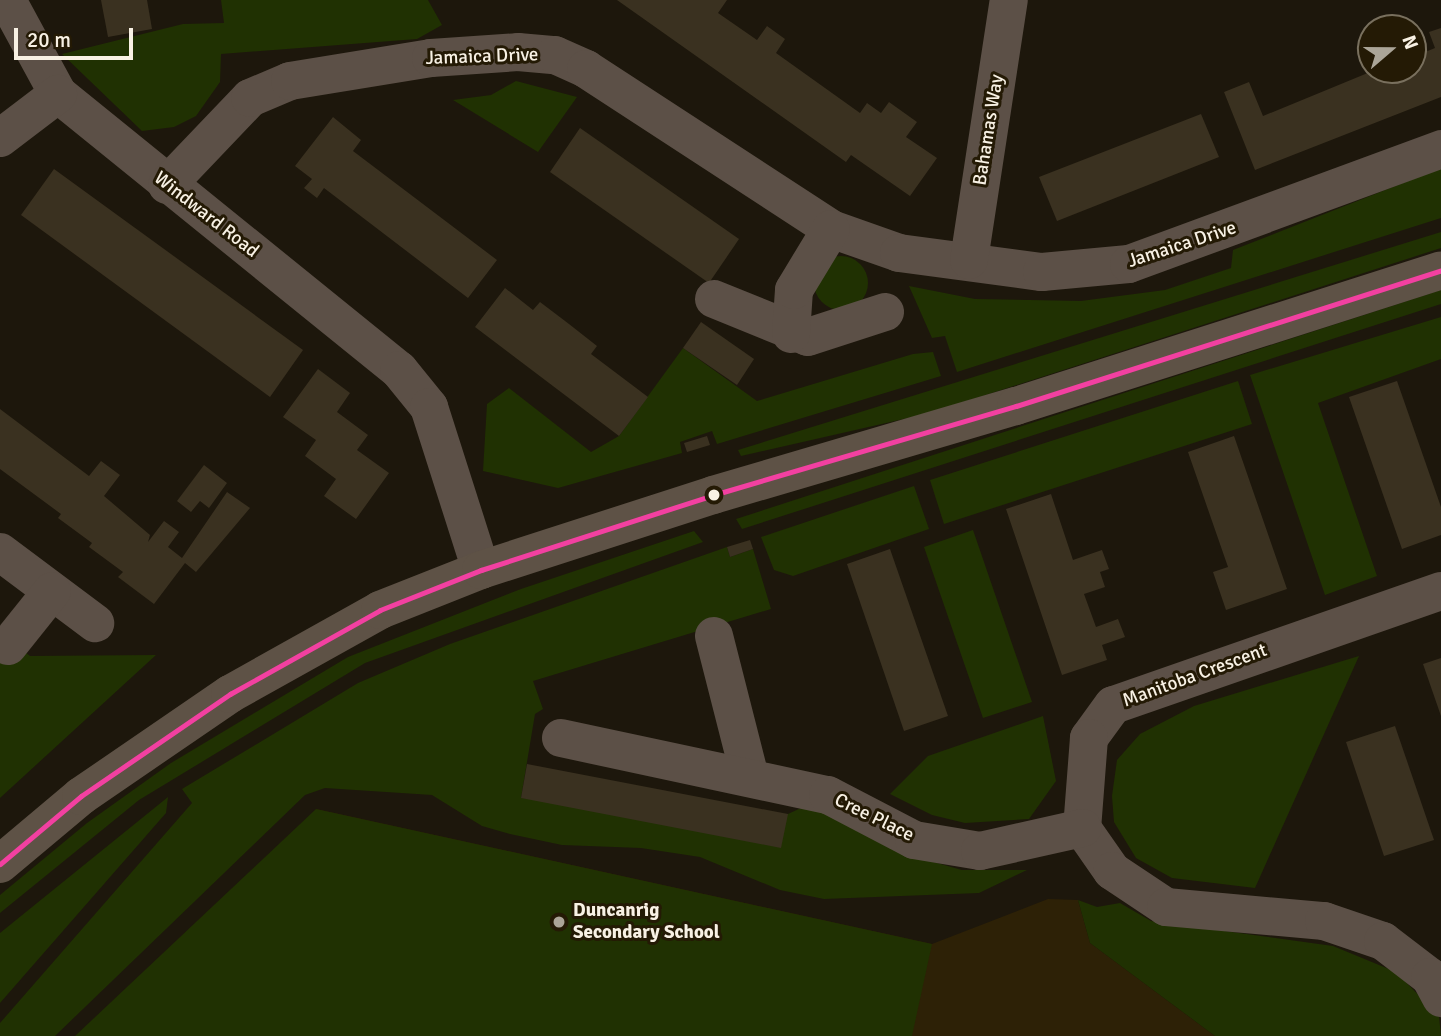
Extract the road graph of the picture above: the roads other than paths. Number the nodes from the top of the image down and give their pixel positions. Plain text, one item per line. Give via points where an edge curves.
1 (7, 0) edge
2 (1009, 0) edge
3 (58, 94) junction
4 (0, 138) edge
5 (1441, 149) edge
6 (167, 185) junction
7 (831, 229) junction
8 (969, 260) junction
9 (1441, 270) edge
10 (714, 299) dead end
11 (885, 312) dead end
12 (791, 334) junction
13 (0, 552) edge
14 (481, 570) junction
15 (52, 591) junction
16 (1441, 591) edge
17 (95, 623) dead end
18 (714, 636) dead end
19 (8, 646) dead end
20 (561, 738) dead end
21 (750, 777) junction
22 (1082, 828) junction
23 (0, 864) edge
24 (1441, 998) edge

1 - 3 street, Windward Road
2 - 8 street, Bahamas Way
3 - 4 street
3 - 6 street, Windward Road
5 - 8 street, Jamaica Drive via 1129,264 1042,272
6 - 7 street, Jamaica Drive via 250,97 290,82 431,58 530,53 555,55 586,69
6 - 14 street, Windward Road via 399,370 429,407
7 - 8 street, Jamaica Drive via 899,253
7 - 12 street via 794,290
9 - 14 street
10 - 12 street
11 - 12 street via 808,337
13 - 15 street
14 - 23 street via 380,610 230,694 81,796
15 - 17 street
15 - 19 street
16 - 22 street, Manitoba Crescent via 1113,705 1089,738
18 - 21 street
20 - 21 street, Cree Place
21 - 22 street, Cree Place via 828,795 914,840 980,851
22 - 24 street via 1112,871 1166,906 1324,921 1371,937 1430,977

